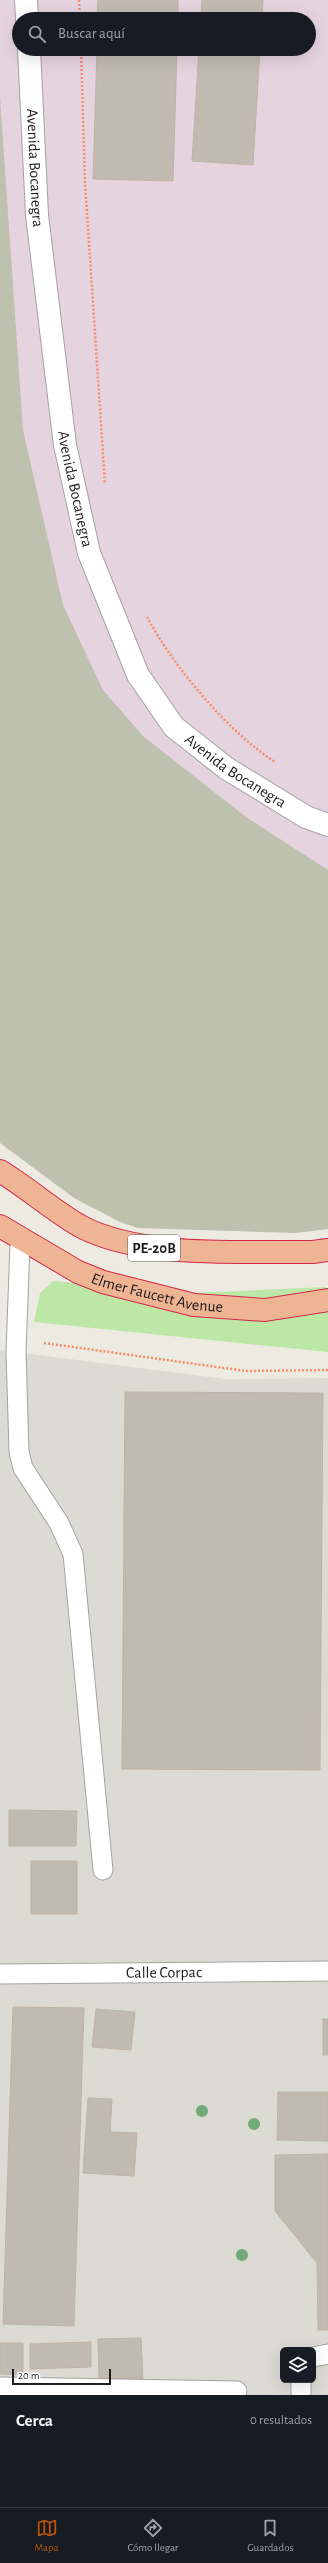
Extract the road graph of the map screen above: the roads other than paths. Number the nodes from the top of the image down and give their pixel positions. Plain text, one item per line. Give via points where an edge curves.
1 (26, 0) edge
2 (27, 12) edge
3 (29, 56) edge
4 (328, 825) edge
5 (0, 1171) edge
6 (0, 1226) edge
7 (22, 1238) junction
8 (328, 1250) edge
9 (328, 1300) edge
10 (103, 1870) dead end
11 (328, 1971) edge
12 (0, 1974) edge
13 (328, 2354) edge
14 (316, 2356) edge
15 (301, 2383) edge
16 (0, 2386) edge
17 (237, 2391) dead end
18 (301, 2395) edge

1 - 2 street
3 - 4 street, Avenida Bocanegra via 38,223 65,445 88,553 138,675 174,727 226,768 306,817
5 - 8 highway, PE-20B via 81,1226 124,1243 177,1250
6 - 7 highway, Elmer Faucett Avenue
7 - 9 highway, Elmer Faucett Avenue via 78,1272 103,1282 194,1305 265,1310
7 - 10 lane via 16,1339 17,1430 23,1468 59,1523 73,1554
11 - 12 lane, Calle Corpac
13 - 14 lane
15 - 18 lane
16 - 17 lane

